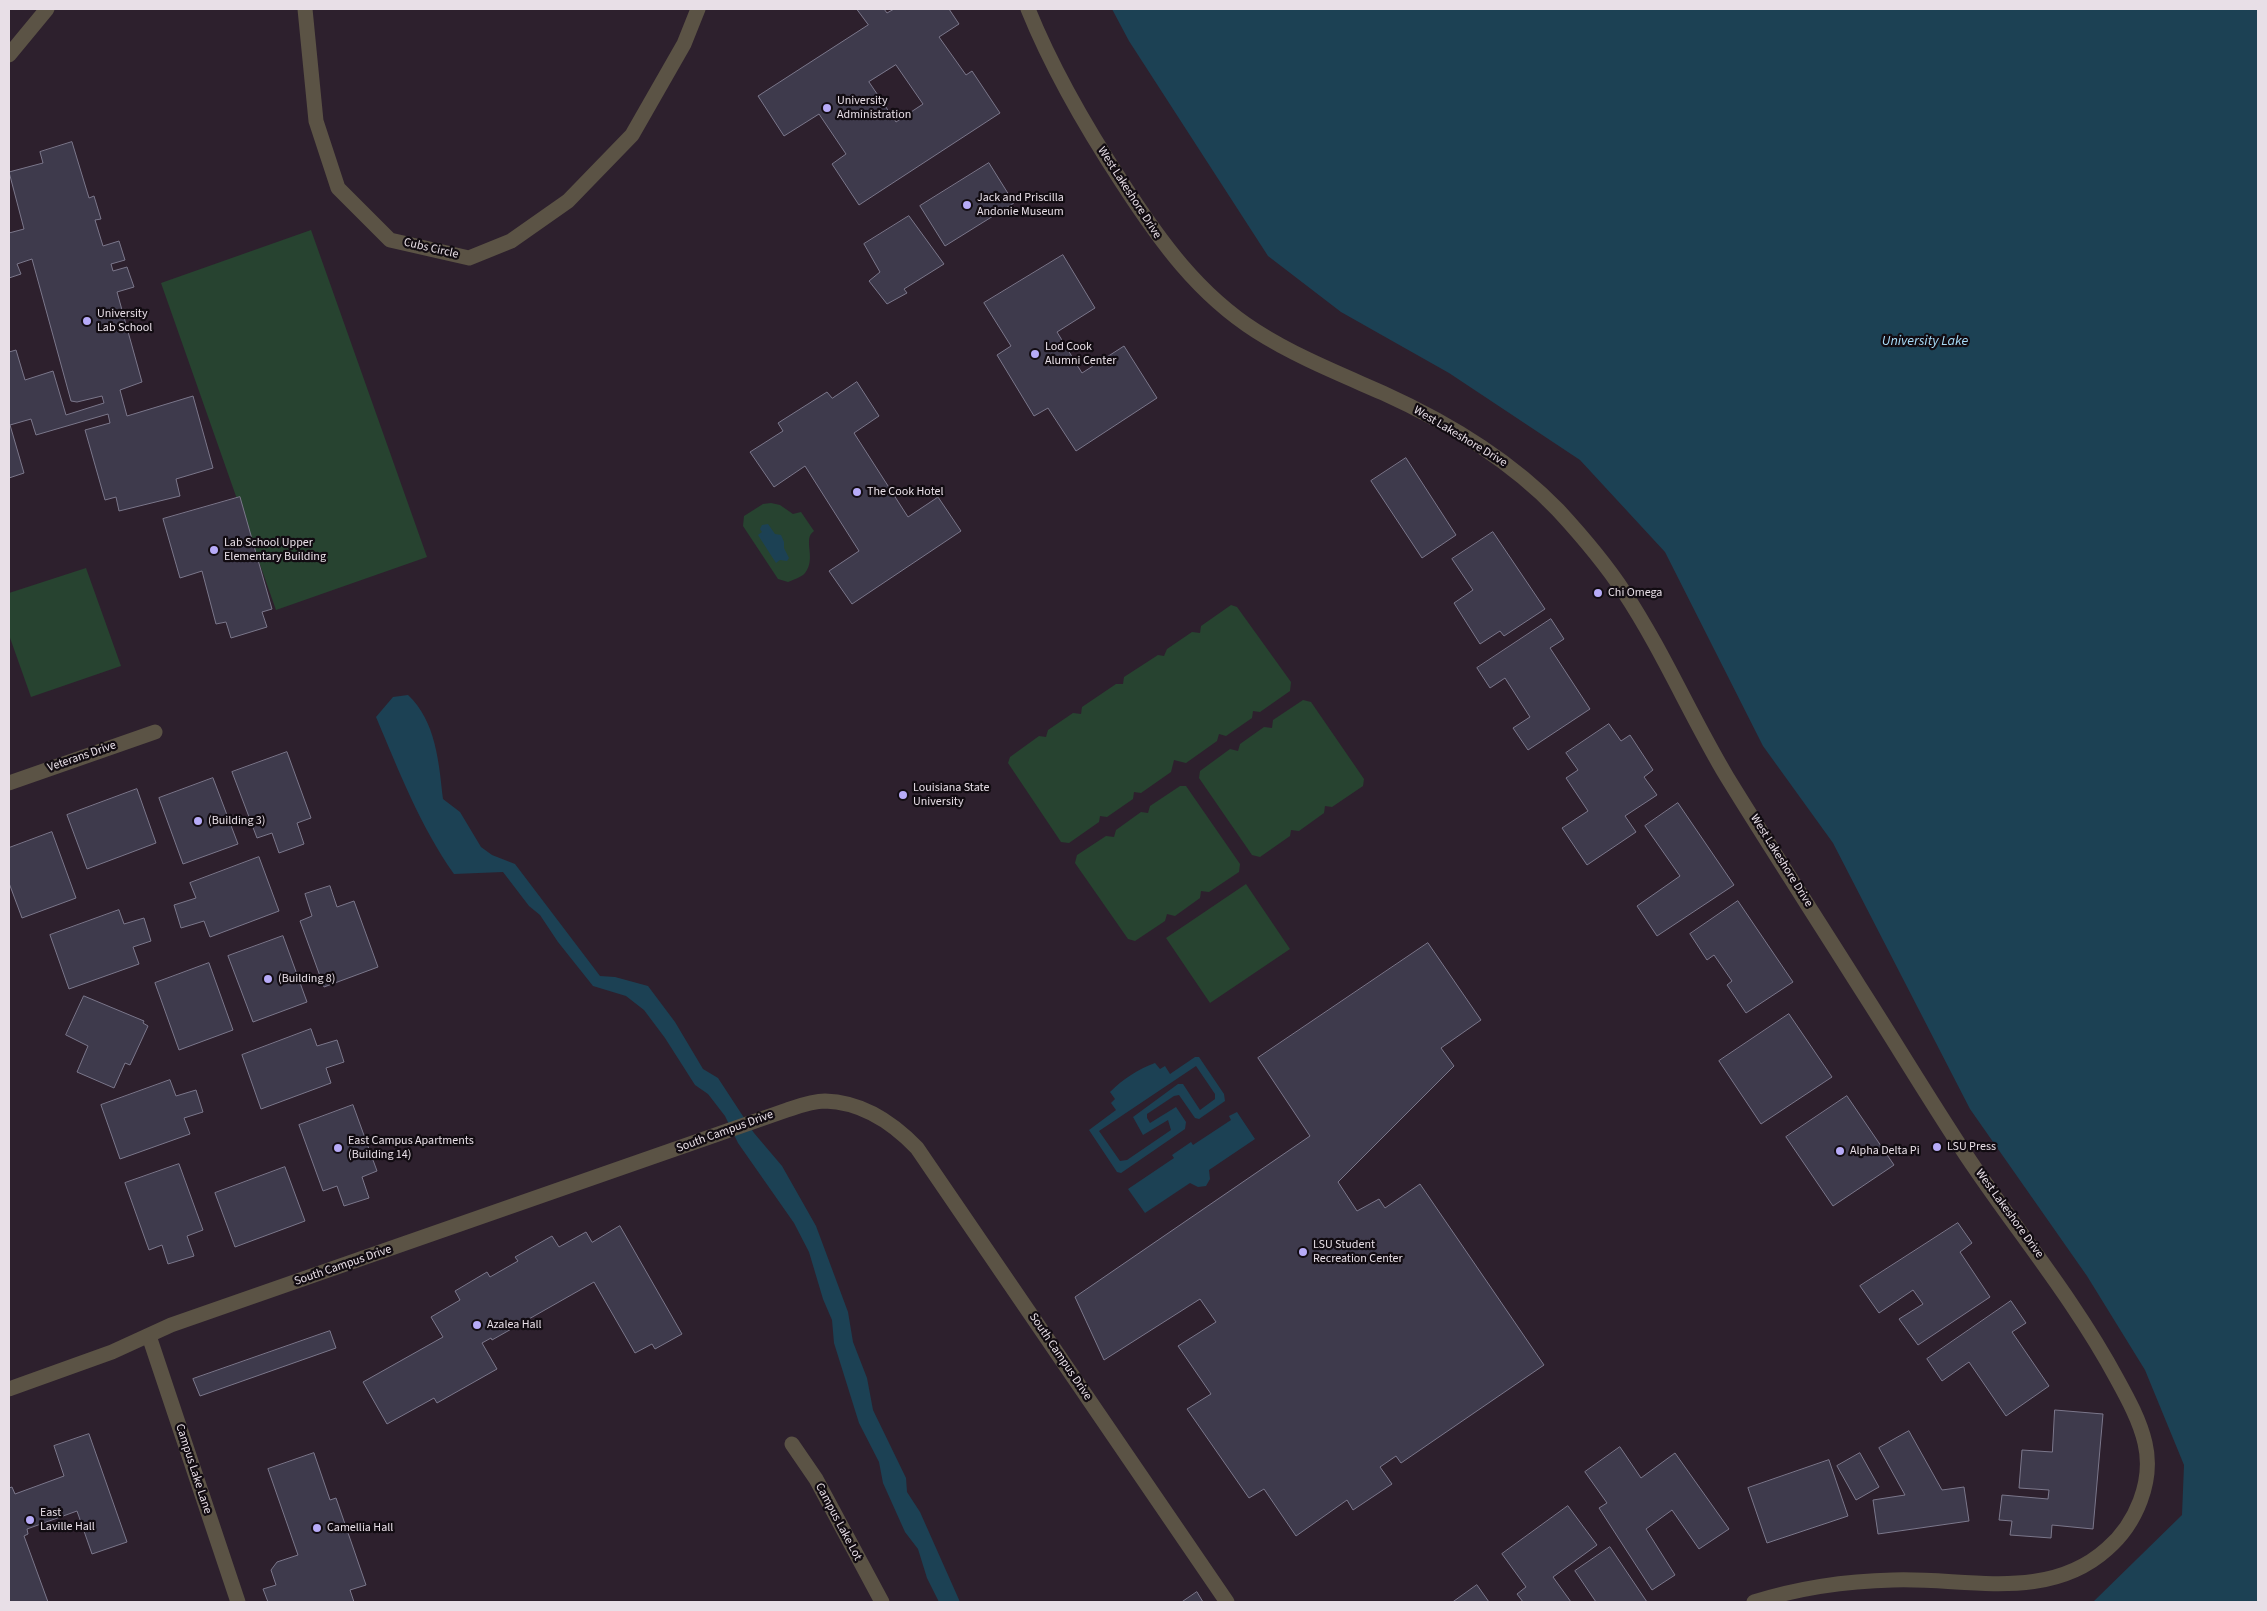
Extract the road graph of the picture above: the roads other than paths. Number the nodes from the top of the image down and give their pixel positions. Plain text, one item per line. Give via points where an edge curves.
1 (47, 9) edge
2 (305, 9) edge
3 (698, 9) edge
4 (1028, 9) edge
5 (9, 55) edge
6 (156, 732) dead end
7 (9, 783) edge
8 (149, 1336) junction
9 (9, 1389) edge
10 (792, 1444) dead end
11 (238, 1602) edge
12 (882, 1602) edge
13 (1227, 1602) edge
14 (1754, 1602) edge

1 - 5 street
2 - 3 street, Cubs Circle via 316,120 338,188 390,240 469,258 511,241 568,201 632,135 684,44
4 - 14 street, West Lakeshore Drive via 1050,59 1096,142 1157,236 1202,290 1258,333 1436,420 1492,453 1557,509 1602,562 1629,600 1726,774 1968,1158 2088,1329 2138,1422 2146,1446 2148,1467 2138,1506 2122,1534 2107,1550 2067,1573 2051,1580 2014,1584 1899,1579 1832,1584
6 - 7 street, Veterans Drive
8 - 9 street, South Campus Drive
8 - 11 street, Campus Lake Lane
8 - 13 street, South Campus Drive via 171,1325 787,1110 826,1101 856,1107 879,1116 917,1148
10 - 12 street, Campus Lake Lot via 816,1480

